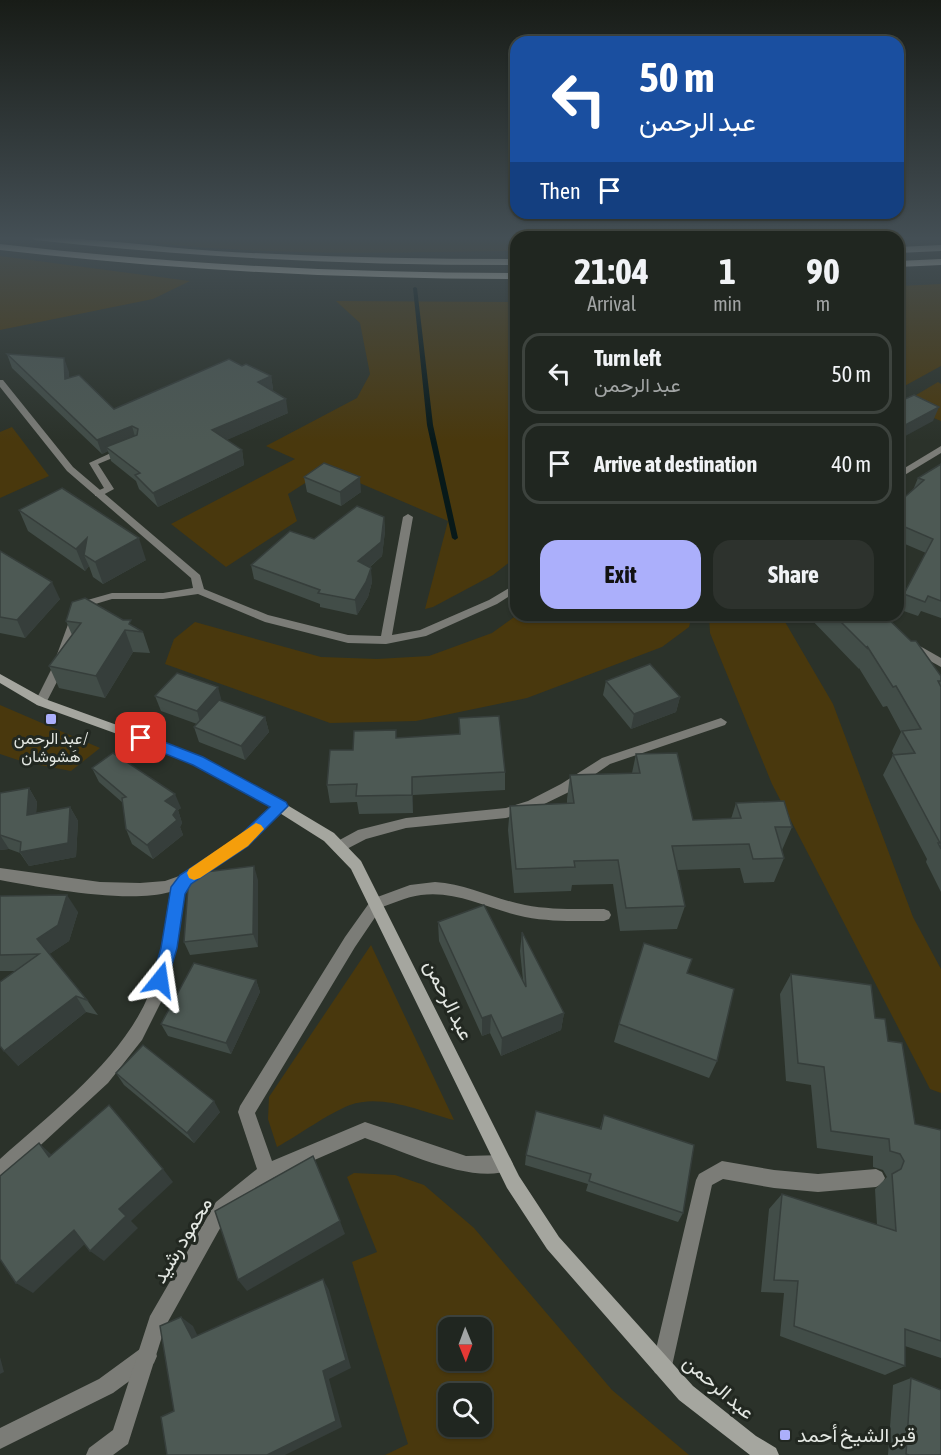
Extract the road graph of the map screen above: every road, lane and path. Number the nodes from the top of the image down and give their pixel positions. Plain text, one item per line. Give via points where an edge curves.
1 (0, 382) edge
2 (137, 445) edge
3 (941, 449) edge
4 (904, 472) edge
5 (98, 494) junction
6 (408, 517) dead end
7 (200, 591) junction
8 (510, 591) edge
9 (386, 640) junction
10 (904, 641) edge
11 (941, 663) edge
12 (0, 678) edge
13 (41, 702) junction
14 (721, 722) dead end
15 (280, 806) junction
16 (339, 847) junction
17 (0, 874) edge
18 (186, 880) junction
19 (377, 903) junction
20 (604, 915) dead end
21 (504, 1164) junction
22 (0, 1171) edge
23 (267, 1172) junction
24 (876, 1178) dead end
25 (147, 1356) junction
26 (662, 1366) junction
27 (0, 1439) edge
28 (96, 1455) edge
29 (769, 1455) edge

1 - 5 street via 70,469
2 - 5 street via 93,463 109,489
3 - 4 street
5 - 7 street via 196,577
6 - 9 street
7 - 9 street via 265,618 348,639
7 - 13 street via 112,596 88,603 75,619
8 - 9 street via 455,620 422,633
10 - 11 street
12 - 13 street, عبد الرحمن
13 - 15 street, عبد الرحمن via 198,761
14 - 16 street via 606,761 532,805 506,813 406,823 363,834
15 - 16 street, عبد الرحمن
15 - 18 street via 242,842
16 - 19 street, عبد الرحمن via 356,865
17 - 18 street via 122,888 161,888
18 - 22 street via 177,892 169,948 156,996 136,1035 102,1077
19 - 20 street via 420,889 444,888 523,911
19 - 21 street, عبد الرحمن
19 - 23 street via 246,1113
21 - 23 street, محمود رشيد via 466,1165 365,1130
21 - 26 street, عبد الرحمن via 553,1244
23 - 25 street, محمود رشيد via 222,1208 157,1323
24 - 26 street via 819,1183 722,1170 705,1180
25 - 27 street via 106,1386
25 - 28 street, محمود رشيد via 121,1437
26 - 29 street, عبد الرحمن via 686,1393

